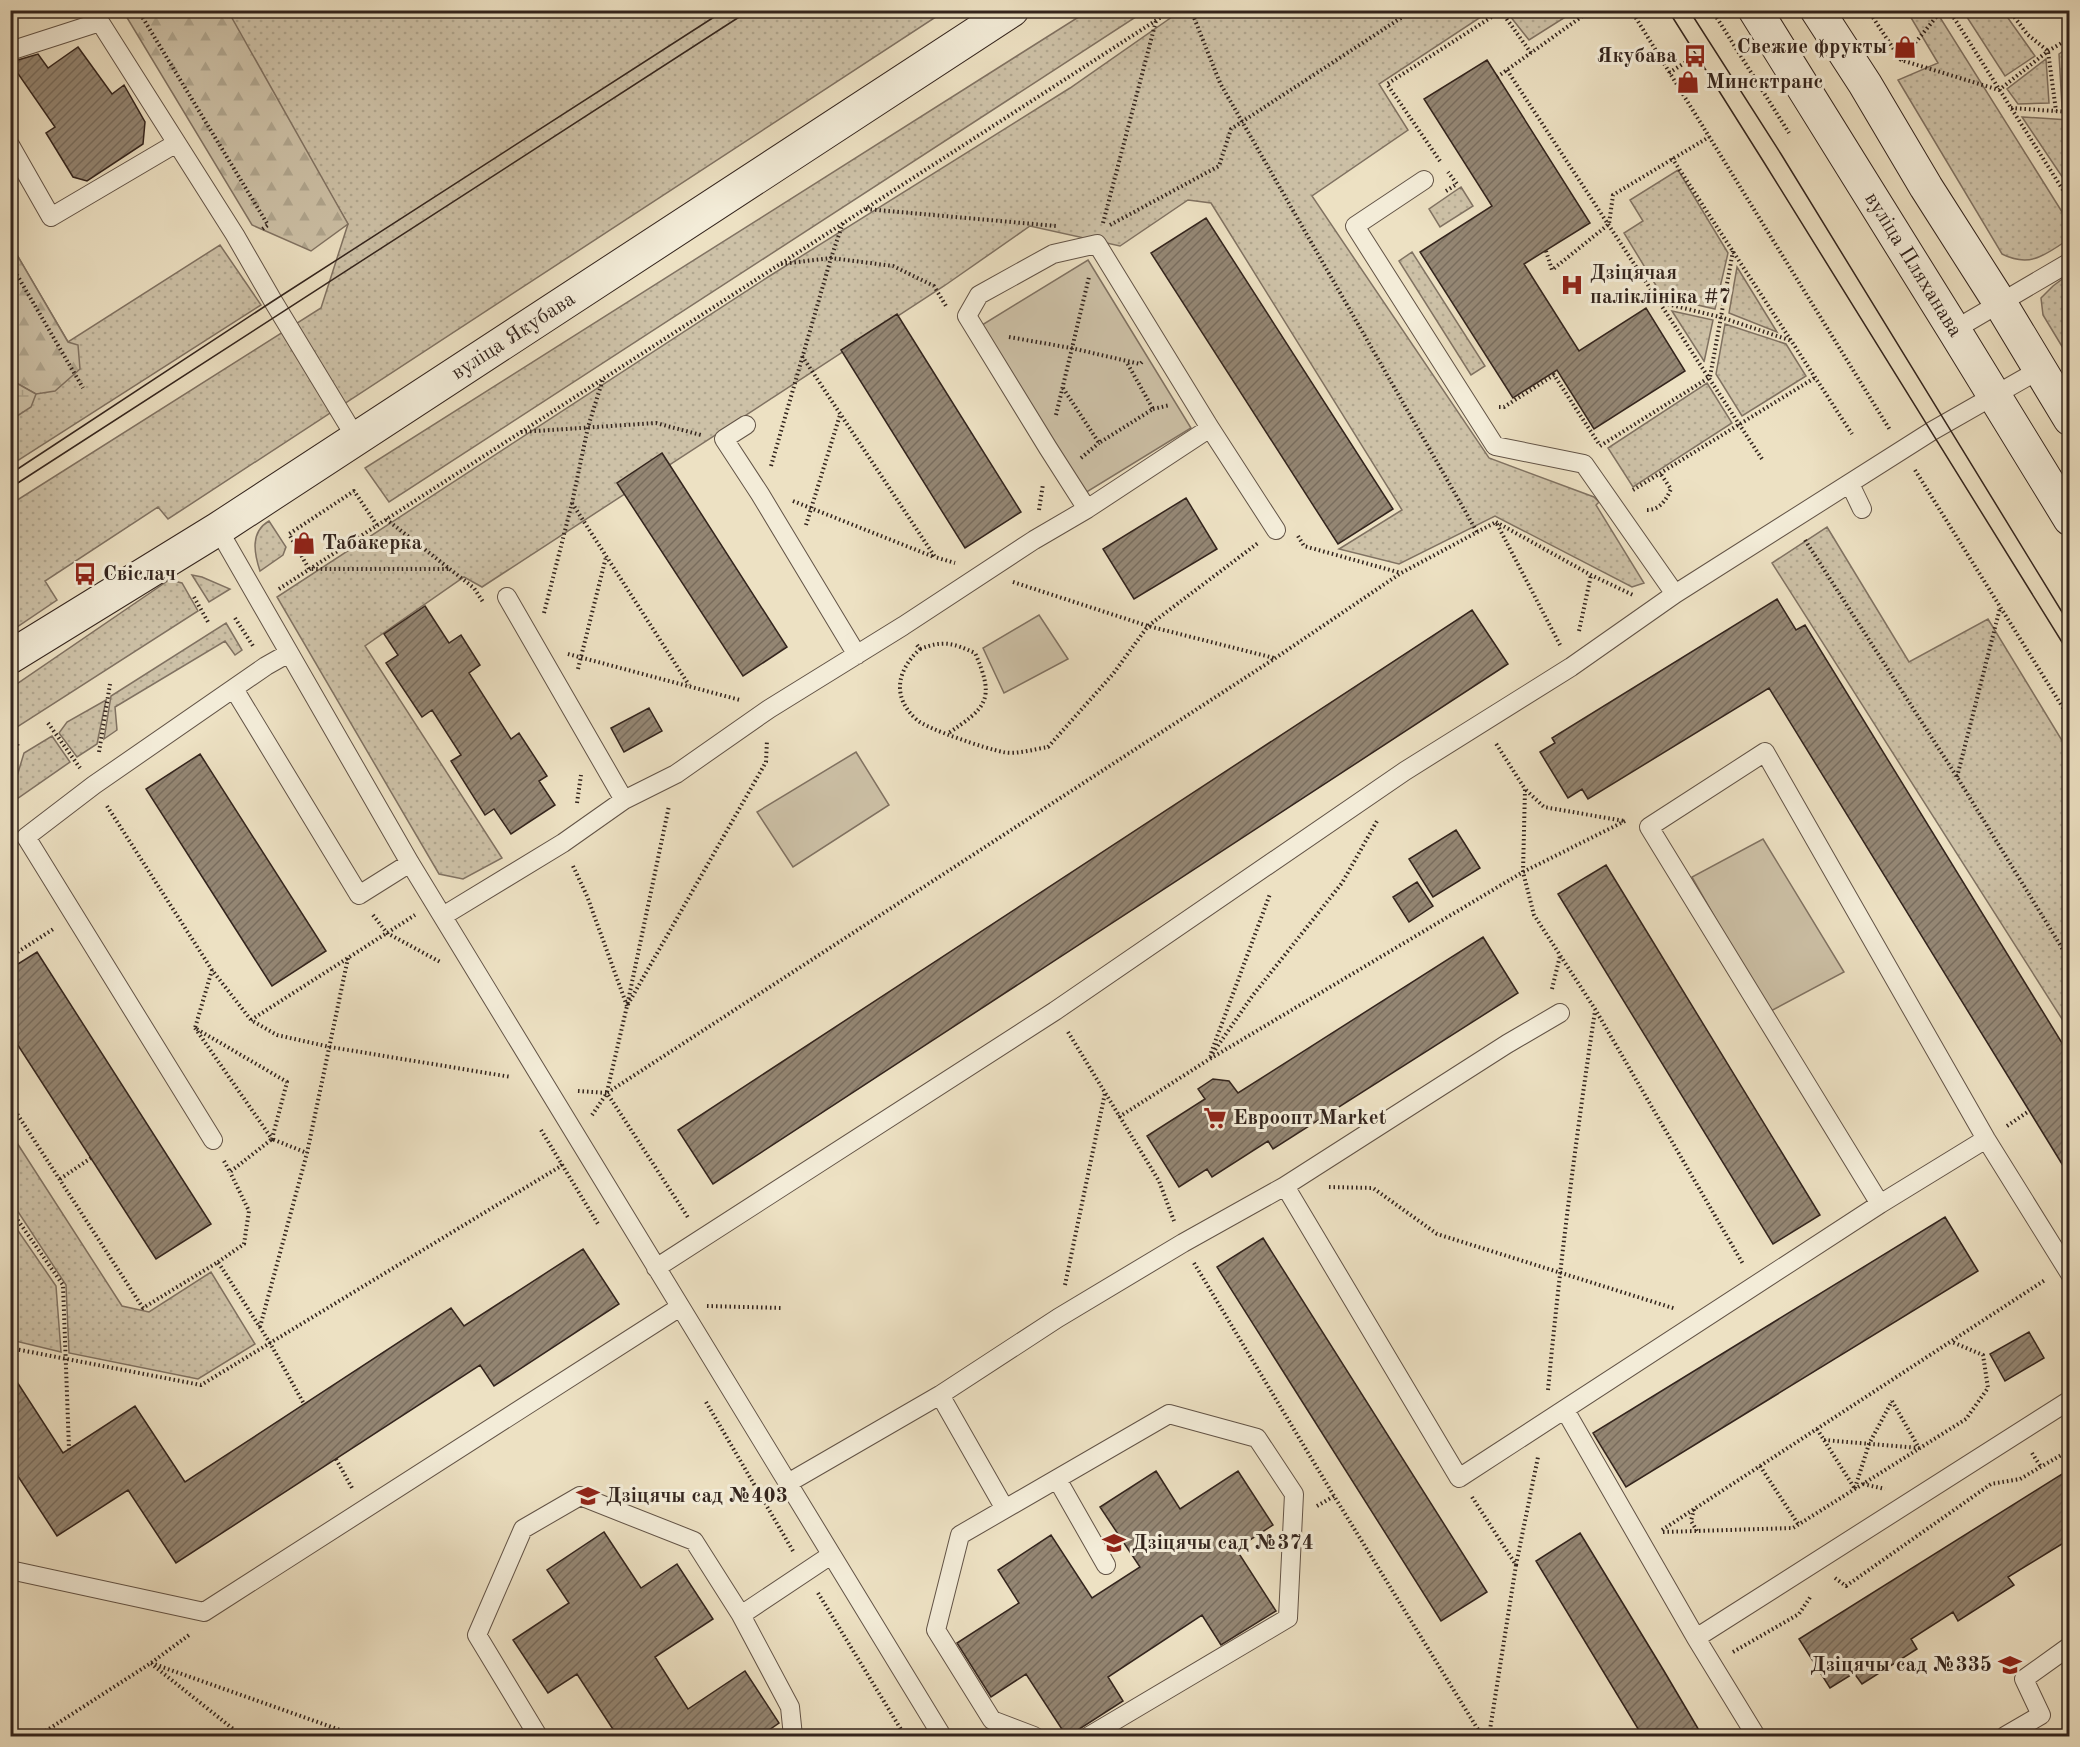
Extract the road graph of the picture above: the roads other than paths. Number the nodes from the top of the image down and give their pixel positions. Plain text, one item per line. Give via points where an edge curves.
1 (1012, 10) edge
2 (1755, 10) edge
3 (1817, 10) edge
4 (10, 51) edge
5 (175, 144) dead end
6 (10, 145) edge
7 (1424, 180) dead end
8 (2070, 262) edge
9 (2000, 303) junction
10 (1954, 330) junction
11 (2039, 370) junction
12 (1994, 397) junction
13 (2070, 419) edge
14 (746, 425) dead end
15 (1210, 428) junction
16 (357, 438) junction
17 (1850, 484) junction
18 (1088, 509) junction
19 (1862, 509) dead end
20 (2070, 519) edge
21 (218, 529) junction
22 (1276, 530) road end
23 (1675, 594) junction
24 (507, 597) dead end
25 (289, 653) junction
26 (857, 655) junction
27 (10, 657) edge
28 (234, 688) junction
29 (624, 800) junction
30 (410, 863) junction
31 (438, 909) junction
32 (1560, 1013) dead end
33 (1986, 1139) junction
34 (213, 1140) road end
35 (1285, 1186) junction
36 (1880, 1204) junction
37 (656, 1268) junction
38 (2067, 1270) edge
39 (680, 1307) junction
40 (940, 1395) junction
41 (2070, 1400) edge
42 (1565, 1410) junction
43 (1056, 1479) junction
44 (788, 1483) junction
45 (1005, 1509) junction
46 (831, 1555) junction
47 (1106, 1565) dead end
48 (10, 1570) edge
49 (741, 1615) junction
50 (1696, 1638) junction
51 (2070, 1646) edge
52 (538, 1737) edge
53 (793, 1737) edge
54 (942, 1737) edge
55 (1034, 1737) edge
56 (1089, 1737) edge
57 (1756, 1737) edge
58 (2005, 1737) edge

1 - 16 main road, вуліца Якубава
2 - 10 main road, вуліца Пляханава
3 - 9 main road
4 - 16 lane via 100,22
5 - 6 lane via 51,217
7 - 23 lane via 1355,226 1495,446 1584,464
8 - 9 lane
9 - 10 lane
9 - 11 main road
10 - 12 main road, вуліца Пляханава
11 - 12 lane
11 - 13 main road
12 - 17 lane
12 - 20 main road, вуліца Пляханава
14 - 26 lane via 724,439 762,492
15 - 18 lane
15 - 18 lane via 1097,244 1053,254 979,295 968,316
15 - 22 lane
16 - 21 main road, вуліца Якубава
17 - 19 lane
17 - 23 lane
18 - 26 lane
21 - 25 lane
21 - 27 main road, вуліца Якубава
23 - 37 lane via 1571,667 1405,771 1055,1011
24 - 29 lane
25 - 28 lane
25 - 30 lane
26 - 29 lane via 769,709 676,774
28 - 30 lane via 358,895
28 - 34 lane via 26,837
29 - 31 lane via 563,843
30 - 31 lane
31 - 37 lane
32 - 35 lane
33 - 36 lane
33 - 36 lane via 1765,752 1649,827
33 - 38 lane
35 - 40 lane via 1059,1318
35 - 42 lane via 1460,1478
36 - 42 lane
37 - 39 lane
39 - 44 lane
39 - 48 lane via 204,1612
40 - 44 lane
40 - 45 lane
41 - 50 lane
42 - 50 lane
43 - 45 lane
43 - 47 lane
43 - 56 lane via 1169,1414 1257,1438 1294,1494 1288,1618
44 - 46 lane
45 - 55 lane via 960,1535 936,1630 992,1720
46 - 49 lane
46 - 54 lane
49 - 52 lane via 694,1541 580,1496 523,1529 477,1635
49 - 53 lane via 790,1707
50 - 57 lane
51 - 58 lane via 2024,1679 2041,1715

